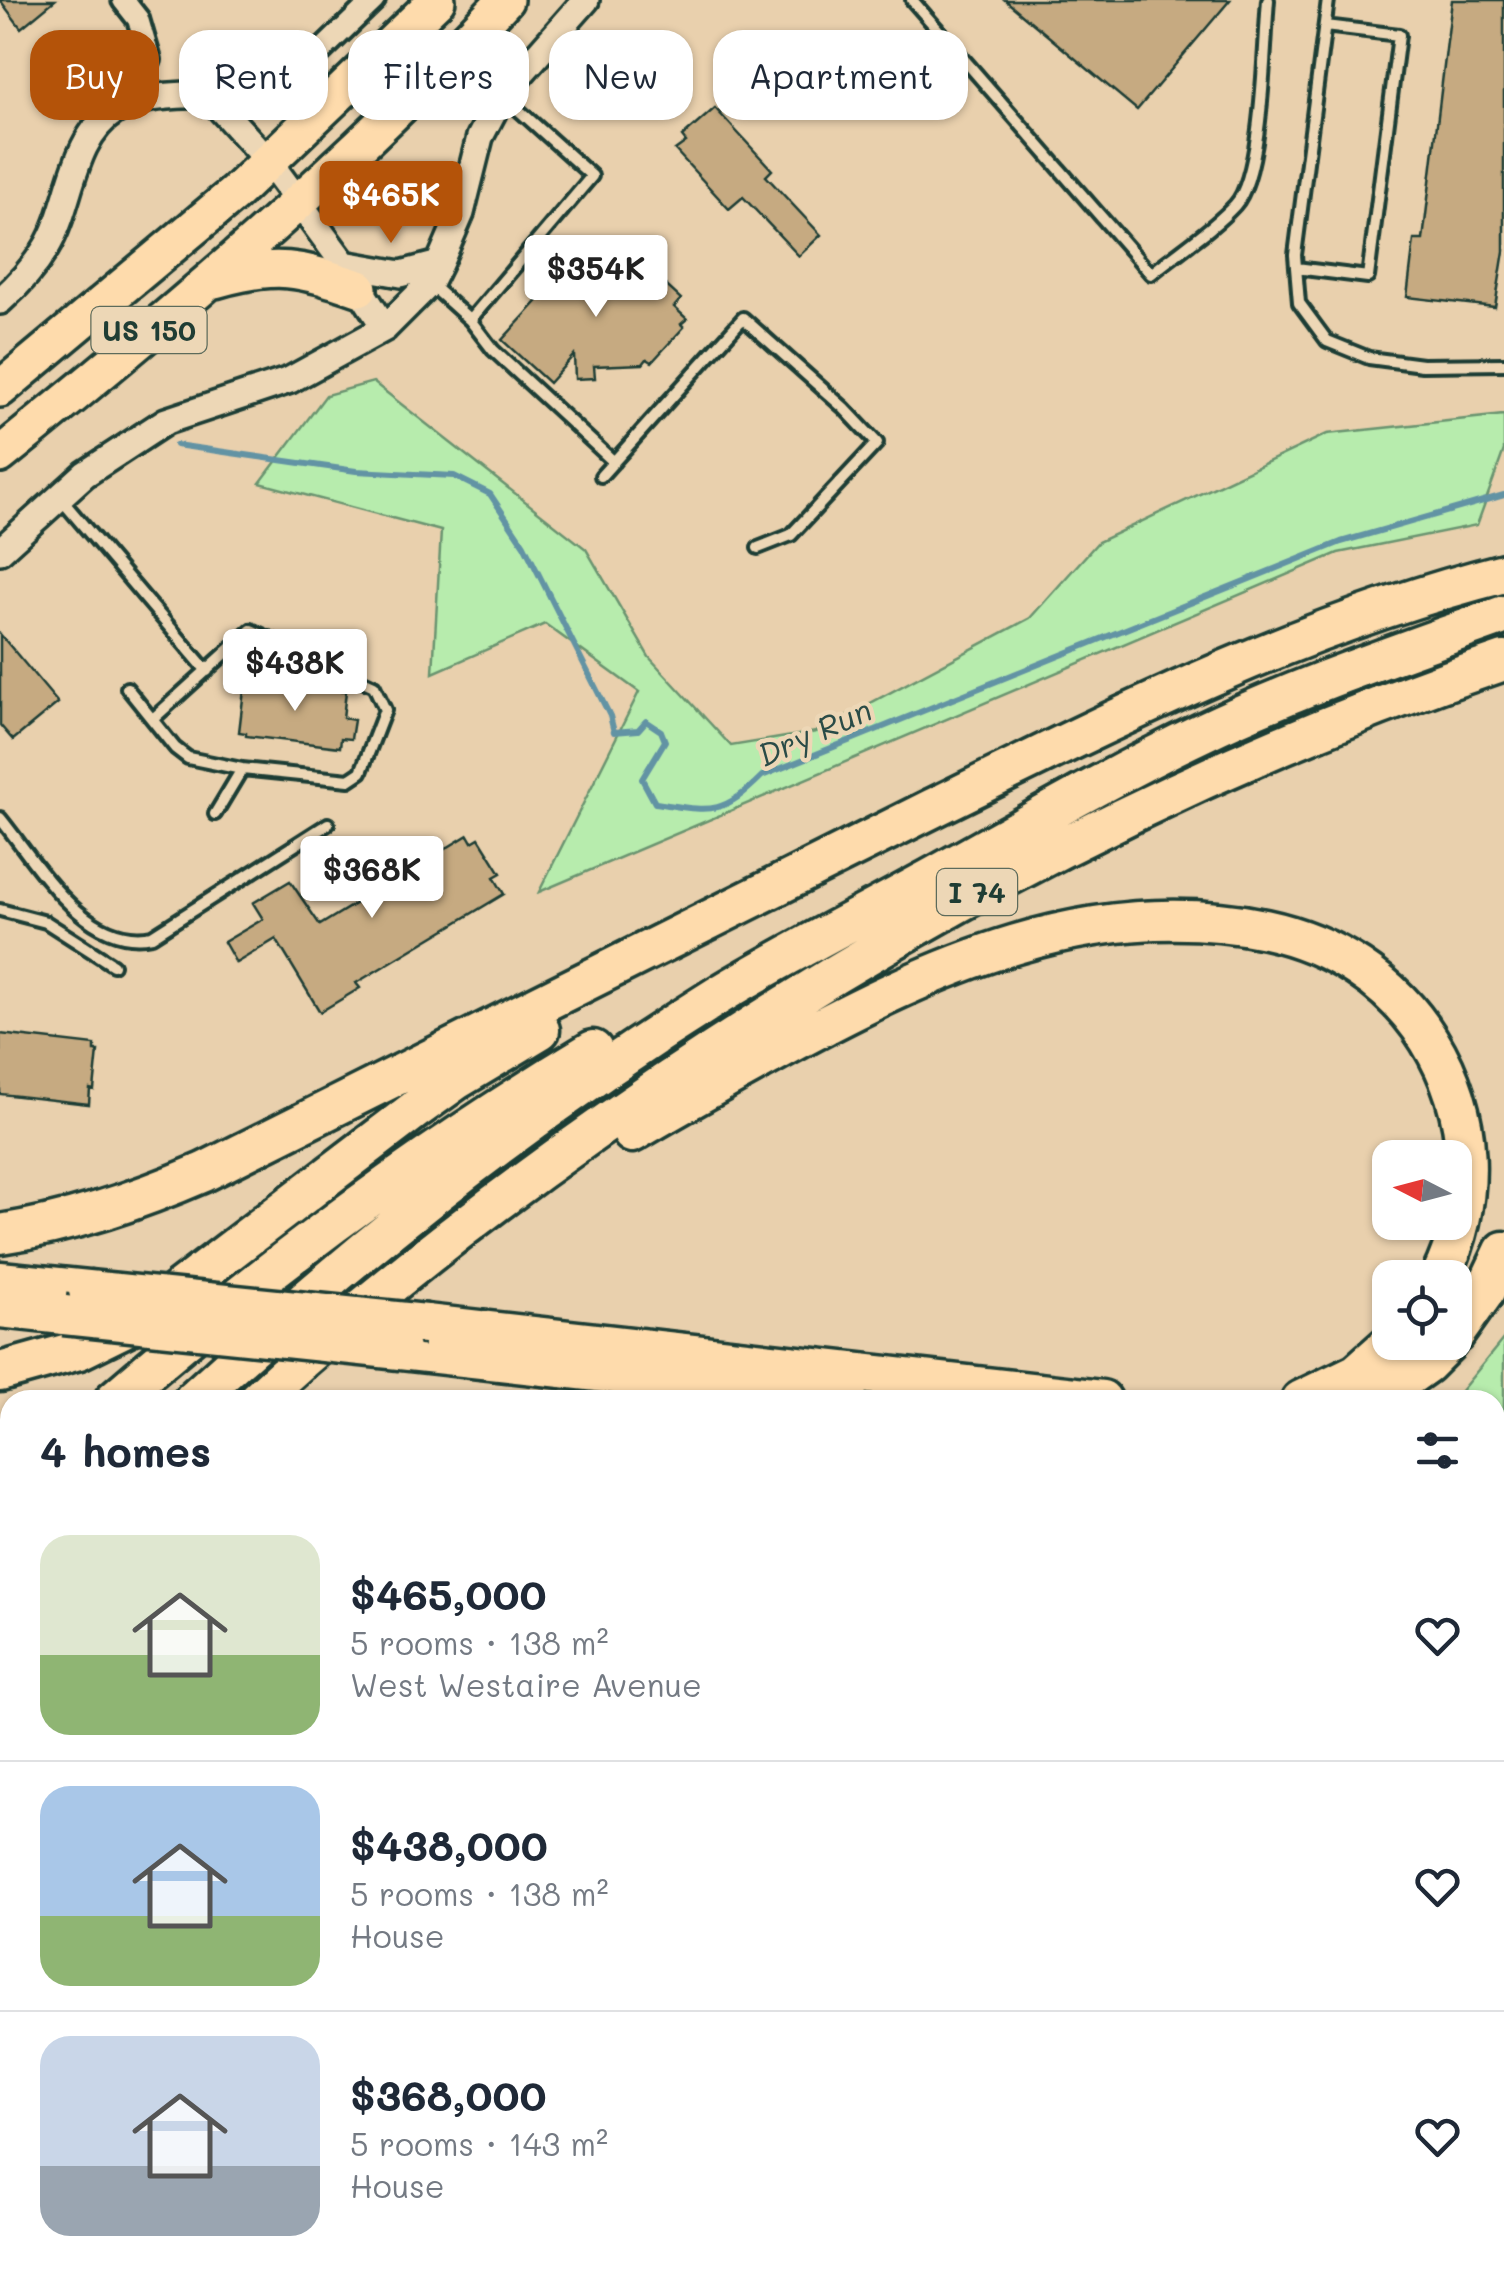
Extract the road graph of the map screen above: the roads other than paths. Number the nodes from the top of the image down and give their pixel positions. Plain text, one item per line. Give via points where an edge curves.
1 (123, 0) edge
2 (374, 0) edge
3 (437, 0) edge
4 (505, 0) edge
5 (586, 0) edge
6 (912, 0) edge
7 (1268, 0) edge
8 (1328, 0) edge
9 (1324, 26) junction
10 (141, 30) edge
11 (328, 44) edge
12 (529, 64) edge
13 (179, 96) edge
14 (529, 119) edge
15 (231, 120) edge
16 (489, 120) edge
17 (269, 162) junction
18 (297, 202) junction
19 (1296, 268) junction
20 (434, 274) junction
21 (351, 276) junction
22 (204, 284) junction
23 (0, 301) edge
24 (470, 320) junction
25 (385, 328) junction
26 (1504, 364) edge
27 (0, 389) edge
28 (0, 455) edge
29 (614, 462) junction
30 (601, 476) dead end
31 (59, 498) junction
32 (758, 548) dead end
33 (0, 550) edge
34 (1504, 573) edge
35 (1504, 615) edge
36 (1504, 661) edge
37 (208, 671) junction
38 (127, 688) dead end
39 (154, 718) junction
40 (1099, 725) junction
41 (242, 769) junction
42 (214, 814) dead end
43 (0, 818) edge
44 (328, 824) dead end
45 (0, 910) edge
46 (113, 965) dead end
47 (723, 993) junction
48 (492, 1202) junction
49 (0, 1234) edge
50 (1504, 1251) edge
51 (1448, 1260) edge
52 (0, 1281) edge
53 (63, 1306) junction
54 (0, 1309) edge
55 (1472, 1310) edge
56 (413, 1337) junction
57 (1372, 1360) edge
58 (1429, 1360) edge
59 (0, 1372) edge
60 (126, 1390) edge
61 (204, 1390) edge
62 (268, 1390) edge
63 (779, 1390) edge
64 (993, 1390) edge
65 (1321, 1390) edge
66 (1390, 1390) edge

1 - 10 street
2 - 11 street
3 - 17 highway, US 150
4 - 18 highway, US 150
5 - 12 street
6 - 7 lane via 1152,274 1237,203 1247,184
8 - 9 lane
9 - 19 lane
9 - 19 lane via 1399,36 1368,277
13 - 23 street via 143,99 113,112 86,141 46,248
14 - 24 lane via 592,176
15 - 17 street
16 - 20 street
17 - 18 street
17 - 27 highway, US 150
18 - 21 street
18 - 22 highway, US 150
19 - 26 lane via 1299,303 1327,341 1369,358 1422,365
20 - 21 street
20 - 24 lane
20 - 25 street
21 - 22 highway via 258,268
21 - 25 street
22 - 28 highway, US 150
24 - 29 lane via 493,350
25 - 31 street via 290,380 166,421
29 - 30 lane
29 - 32 lane via 743,318 877,443 791,535
31 - 33 street
31 - 37 lane
34 - 40 highway via 1325,630
35 - 47 highway, I 74 via 1203,732
36 - 48 highway, I 74 via 1299,738 1032,861 809,989
37 - 39 lane
37 - 41 lane via 252,630 374,686 385,710 361,772 349,780
38 - 39 lane
39 - 41 lane via 188,758
40 - 49 highway via 204,1172 112,1209
40 - 59 highway via 502,1051 120,1332
41 - 42 lane
43 - 44 lane via 76,912 107,933 133,940 152,936
45 - 46 lane via 46,922
47 - 60 highway via 650,1016 499,1108 337,1220
47 - 61 highway, I 74 via 450,1183
48 - 51 highway via 556,1180 677,1106 930,973 1064,932 1202,920 1275,931 1322,947 1372,976 1424,1030 1450,1080 1466,1145 1462,1217
48 - 62 highway, I 74
50 - 55 highway
52 - 53 highway
53 - 54 highway
53 - 56 highway, bridge
56 - 63 highway
56 - 64 highway
57 - 65 highway
58 - 66 highway

